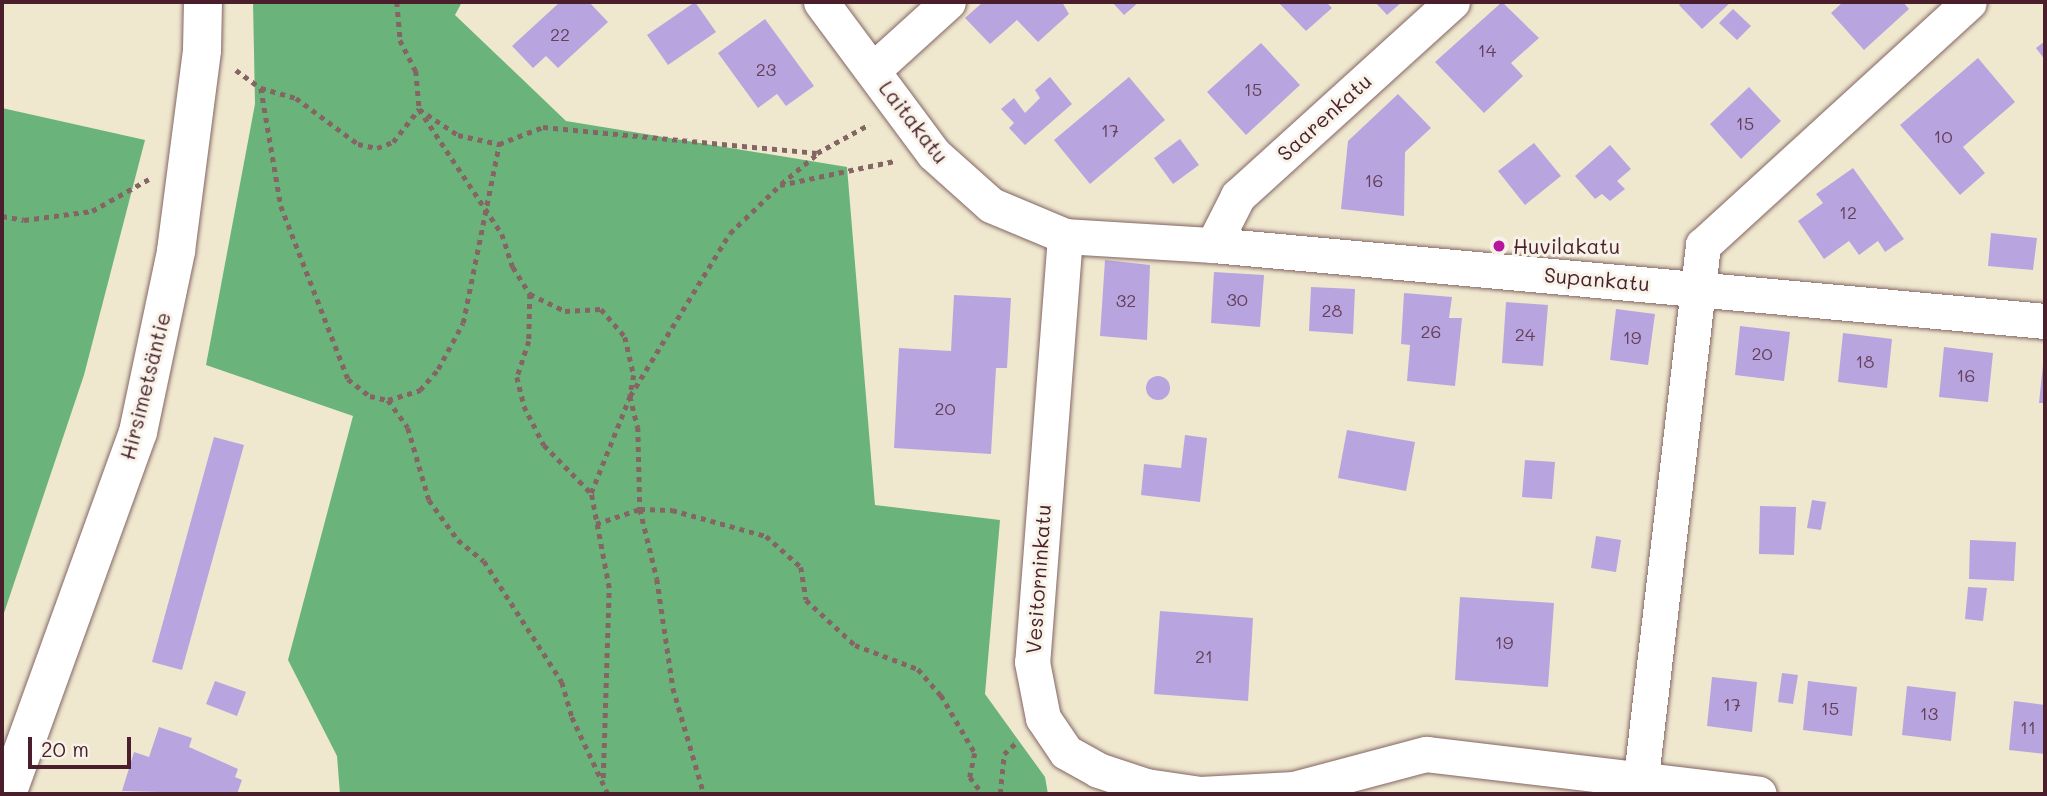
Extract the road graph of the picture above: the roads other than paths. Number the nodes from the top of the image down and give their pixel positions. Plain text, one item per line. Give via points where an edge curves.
1 (202, 2) edge
2 (821, 2) edge
3 (948, 2) edge
4 (1452, 2) edge
5 (1969, 2) edge
6 (873, 70) junction
7 (1065, 236) junction
8 (1213, 245) junction
9 (1698, 288) junction
10 (2045, 321) edge
11 (1638, 789) edge
12 (7, 794) edge
13 (1759, 794) edge

1 - 12 street, Hirsimetsäntie via 202,50 176,250 138,432
2 - 6 street, Laitakatu
3 - 6 street
4 - 8 street, Saarenkatu via 1238,196
5 - 9 street via 1703,246
6 - 7 street, Laitakatu via 934,154 991,205
7 - 8 street, Supankatu
7 - 11 street, Vesitorninkatu via 1032,662 1043,718 1066,752 1098,770 1146,786 1200,794 1294,789 1426,754
8 - 9 street, Supankatu
9 - 10 street, Supankatu
9 - 11 street
11 - 13 street, Vesitorninkatu

